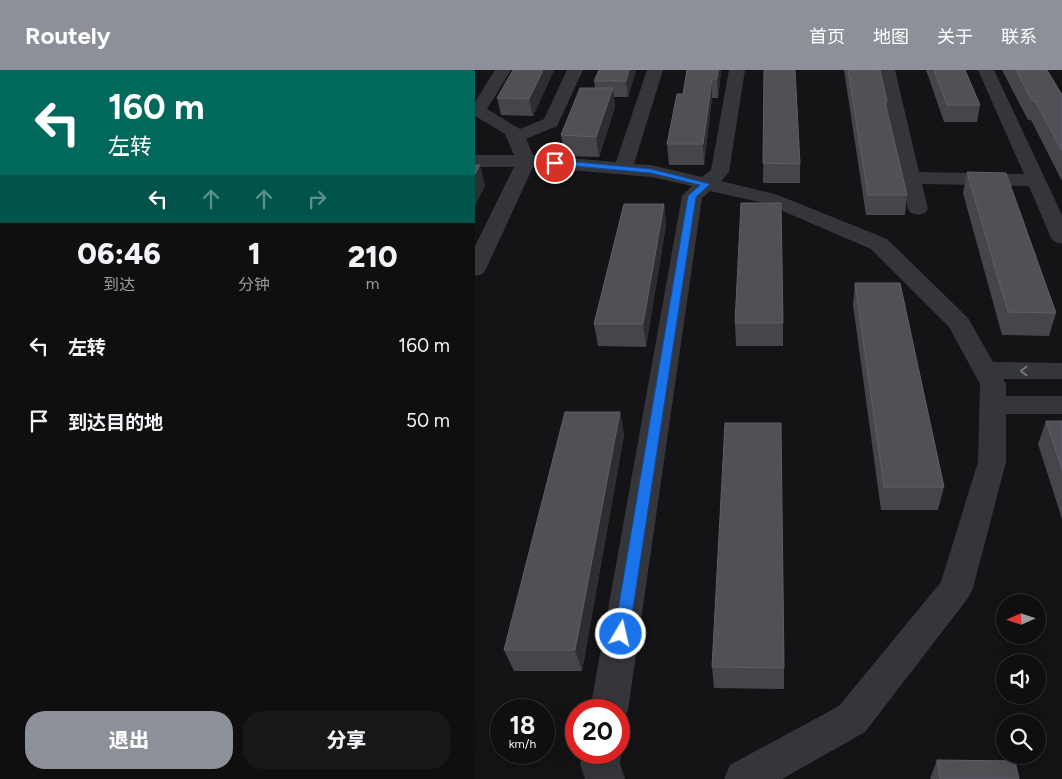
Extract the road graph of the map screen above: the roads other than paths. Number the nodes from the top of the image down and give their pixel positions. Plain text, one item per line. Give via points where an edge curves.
1 (503, 70) edge
2 (575, 70) edge
3 (655, 70) edge
4 (737, 70) edge
5 (887, 70) edge
6 (986, 70) edge
7 (515, 137) junction
8 (475, 161) edge
9 (526, 161) junction
10 (623, 169) junction
11 (911, 178) junction
12 (1035, 180) junction
13 (706, 184) junction
14 (918, 209) dead end
15 (1062, 238) edge
16 (475, 269) edge
17 (985, 370) junction
18 (1062, 371) edge
19 (993, 405) junction
20 (1062, 406) edge
21 (611, 699) edge
22 (600, 764) edge
23 (605, 779) edge
24 (744, 779) edge

1 - 7 lane via 478,111 513,131
2 - 7 lane via 551,122
3 - 10 lane
4 - 13 lane via 720,172
5 - 11 lane
6 - 12 lane
7 - 9 lane
8 - 9 lane
9 - 10 lane
9 - 16 lane
10 - 13 lane via 651,171
11 - 12 lane
11 - 14 lane
12 - 15 lane
13 - 17 lane via 771,199 879,244 959,324
13 - 21 lane via 692,196
18 -> 17 lane
17 - 19 lane via 993,384
19 - 20 lane
19 - 24 lane via 992,462 956,588 852,719
22 - 23 lane

